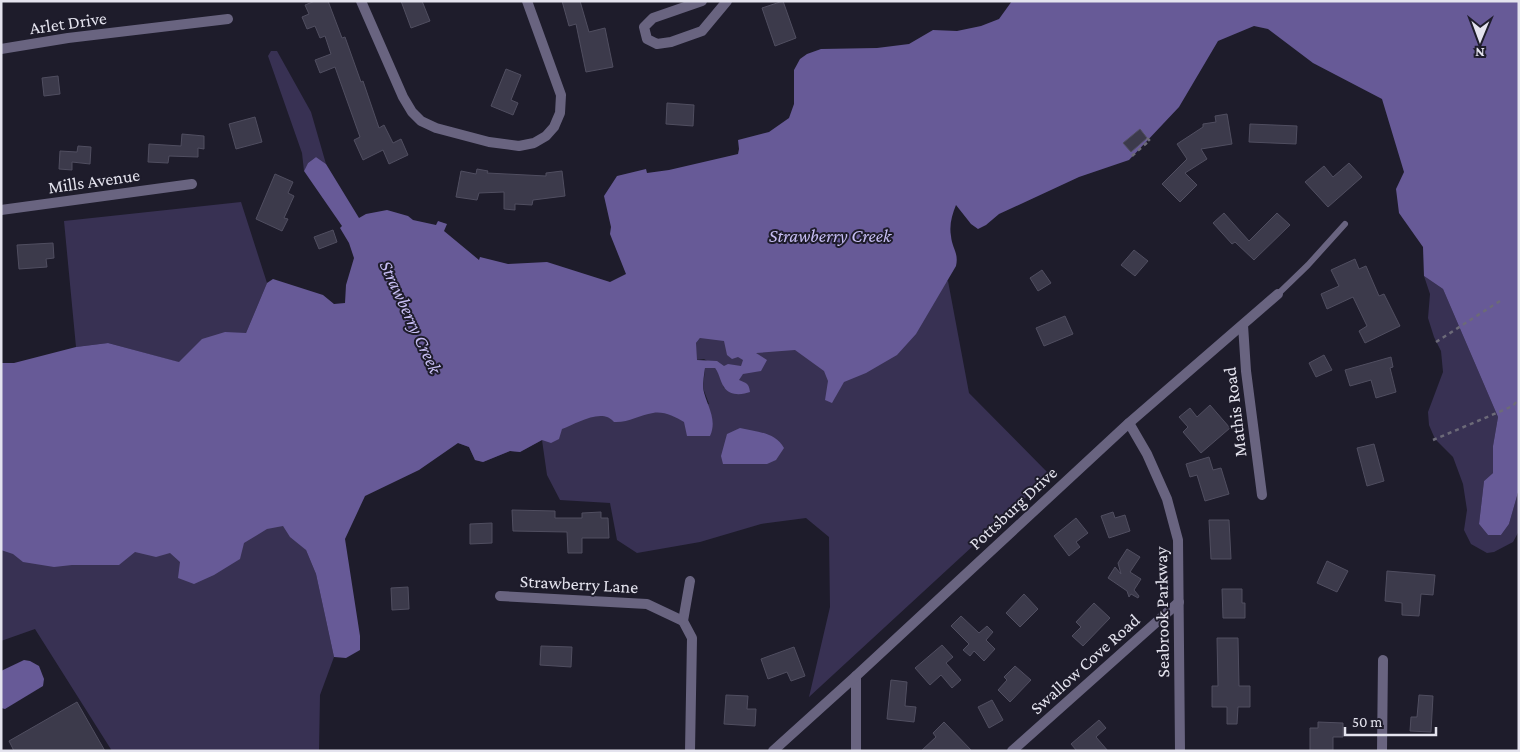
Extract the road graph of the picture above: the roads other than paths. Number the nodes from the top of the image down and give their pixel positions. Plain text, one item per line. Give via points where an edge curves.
1 (361, 1) edge
2 (526, 1) edge
3 (702, 1) edge
4 (728, 1) edge
5 (228, 19) dead end
6 (1, 49) edge
7 (192, 184) dead end
8 (1, 210) edge
9 (1344, 224) dead end
10 (1278, 294) joint
11 (1243, 324) junction
12 (1129, 423) junction
13 (1262, 495) dead end
14 (690, 581) dead end
15 (500, 596) dead end
16 (1179, 602) junction
17 (683, 621) junction
18 (1383, 660) dead end
19 (856, 676) junction
20 (1016, 749) edge
21 (690, 751) edge
22 (773, 751) edge
23 (856, 751) edge
24 (1180, 751) edge
25 (1382, 751) edge

1 - 2 street via 403,97 421,121 489,142 518,146 534,143 554,127 560,112 561,96
3 - 4 street via 653,18 644,27 647,39 657,44 671,42 702,31
5 - 6 street, Arlet Drive
7 - 8 street, Mills Avenue
9 - 10 lane via 1308,266
10 - 11 street, Pottsburg Drive
11 - 12 street, Pottsburg Drive
11 - 13 street, Mathis Road
12 - 16 street, Seabrook Parkway via 1147,454 1166,499 1178,540
12 - 19 street, Pottsburg Drive
14 - 17 street
15 - 17 street, Strawberry Lane via 647,604
16 - 20 street, Swallow Cove Road
16 - 24 street, Seabrook Parkway
17 - 21 street via 692,638
18 - 25 street
19 - 22 street, Pottsburg Drive
19 - 23 street

